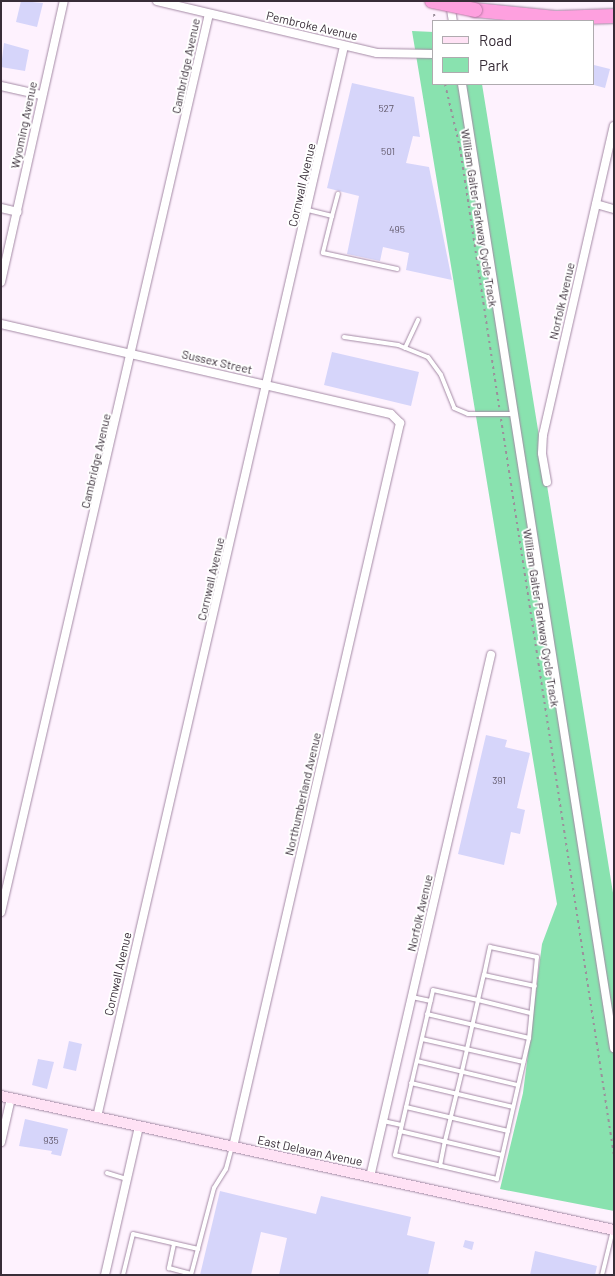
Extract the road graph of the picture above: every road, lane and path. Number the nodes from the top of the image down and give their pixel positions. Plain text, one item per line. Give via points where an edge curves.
1 (64, 1) edge
2 (157, 1) edge
3 (432, 1) edge
4 (450, 1) edge
5 (209, 14) junction
6 (614, 16) edge
7 (452, 20) edge
8 (344, 46) junction
9 (432, 54) edge
10 (445, 85) edge
11 (462, 85) edge
12 (1, 86) edge
13 (41, 95) junction
14 (614, 126) edge
15 (338, 194) dead end
16 (596, 204) junction
17 (1, 208) edge
18 (614, 209) edge
19 (308, 210) junction
20 (18, 212) junction
21 (332, 216) junction
22 (397, 269) dead end
23 (1, 282) edge
24 (418, 320) dead end
25 (1, 324) edge
26 (344, 337) dead end
27 (405, 348) junction
28 (132, 354) junction
29 (267, 386) junction
30 (515, 414) junction
31 (500, 416) junction
32 (396, 446) joint
33 (547, 482) dead end
34 (491, 655) dead end
35 (1, 912) edge
36 (484, 975) junction
37 (534, 986) junction
38 (412, 997) junction
39 (478, 1000) junction
40 (431, 1001) junction
41 (530, 1012) junction
42 (427, 1014) junction
43 (472, 1024) junction
44 (422, 1038) junction
45 (529, 1038) junction
46 (614, 1048) edge
47 (467, 1049) junction
48 (417, 1061) junction
49 (523, 1062) junction
50 (462, 1071) junction
51 (411, 1083) junction
52 (518, 1084) junction
53 (456, 1094) junction
54 (6, 1097) edge
55 (406, 1107) junction
56 (513, 1107) junction
57 (97, 1117) junction
58 (451, 1117) junction
59 (383, 1121) junction
60 (402, 1125) junction
61 (138, 1126) junction
62 (508, 1130) junction
63 (400, 1131) junction
64 (445, 1141) junction
65 (1, 1142) edge
66 (232, 1147) junction
67 (502, 1155) junction
68 (614, 1156) edge
69 (440, 1166) junction
70 (107, 1174) dead end
71 (370, 1177) junction
72 (127, 1179) junction
73 (613, 1230) edge
74 (174, 1244) junction
75 (198, 1249) junction
76 (191, 1274) edge
77 (105, 1275) edge
78 (123, 1275) edge
79 (602, 1275) edge

1 - 13 street, Wyoming Avenue
2 - 5 street, Pembroke Avenue
3 - 6 highway, bridge via 475,10 556,18
4 - 7 street
5 - 8 street, Pembroke Avenue
5 - 28 street, Cambridge Avenue
8 - 9 street, Pembroke Avenue via 377,53
8 - 19 street, Cornwall Avenue
10 - 31 path, William Gaiter Parkway Cycle Track via 460,148
11 - 30 street
12 - 13 street
13 - 20 street, Wyoming Avenue
14 - 16 street, Norfolk Avenue
15 - 21 lane
16 - 18 street
16 - 33 street, Norfolk Avenue via 543,435 542,453
17 - 20 street
19 - 21 lane
19 - 29 street, Cornwall Avenue
20 - 23 street, Wyoming Avenue
21 - 22 lane via 324,253
24 - 27 lane
25 - 28 street, Sussex Street
26 - 27 lane
27 - 31 lane via 428,357 441,375 454,408 468,414
28 - 29 street, Sussex Street
28 - 35 street, Cambridge Avenue
29 - 32 street, Sussex Street via 395,416 400,427
29 - 57 street, Cornwall Avenue
30 - 31 lane
30 - 46 street
31 - 68 path, William Gaiter Parkway Cycle Track
32 - 66 street, Northumberland Avenue
34 - 38 street, Norfolk Avenue
36 - 37 lane
36 - 37 lane via 490,947 528,955 537,957
36 - 39 lane
37 - 41 lane
38 - 40 lane
38 - 59 street, Norfolk Avenue
39 - 40 lane via 433,990
39 - 41 lane
39 - 43 lane
40 - 42 lane
41 - 45 lane
42 - 43 lane
42 - 44 lane
43 - 45 lane
43 - 47 lane
44 - 47 lane
44 - 48 lane
45 - 49 lane
47 - 49 lane
47 - 50 lane
48 - 50 lane
48 - 51 lane
49 - 52 lane
50 - 52 lane
50 - 53 lane
51 - 53 lane
51 - 55 lane
52 - 56 lane
53 - 56 lane
53 - 58 lane
54 - 57 street, East Delavan Avenue
54 - 65 street
55 - 58 lane
55 - 60 lane
56 - 62 lane
57 - 61 street, East Delavan Avenue
58 - 62 lane
58 - 64 lane
59 - 60 lane
59 - 71 street, Norfolk Avenue
60 - 63 lane
61 - 66 street, East Delavan Avenue
61 - 72 street
62 - 67 lane
63 - 64 lane
63 - 69 lane via 395,1155
64 - 67 lane
64 - 69 lane
66 - 71 street, East Delavan Avenue
66 - 75 lane via 226,1169 214,1188
67 - 69 lane via 496,1179
70 - 72 lane
71 - 73 street, East Delavan Avenue
72 - 77 street
73 - 79 lane
74 - 75 lane
74 - 76 lane via 169,1268
74 - 78 lane via 133,1234
75 - 76 lane

